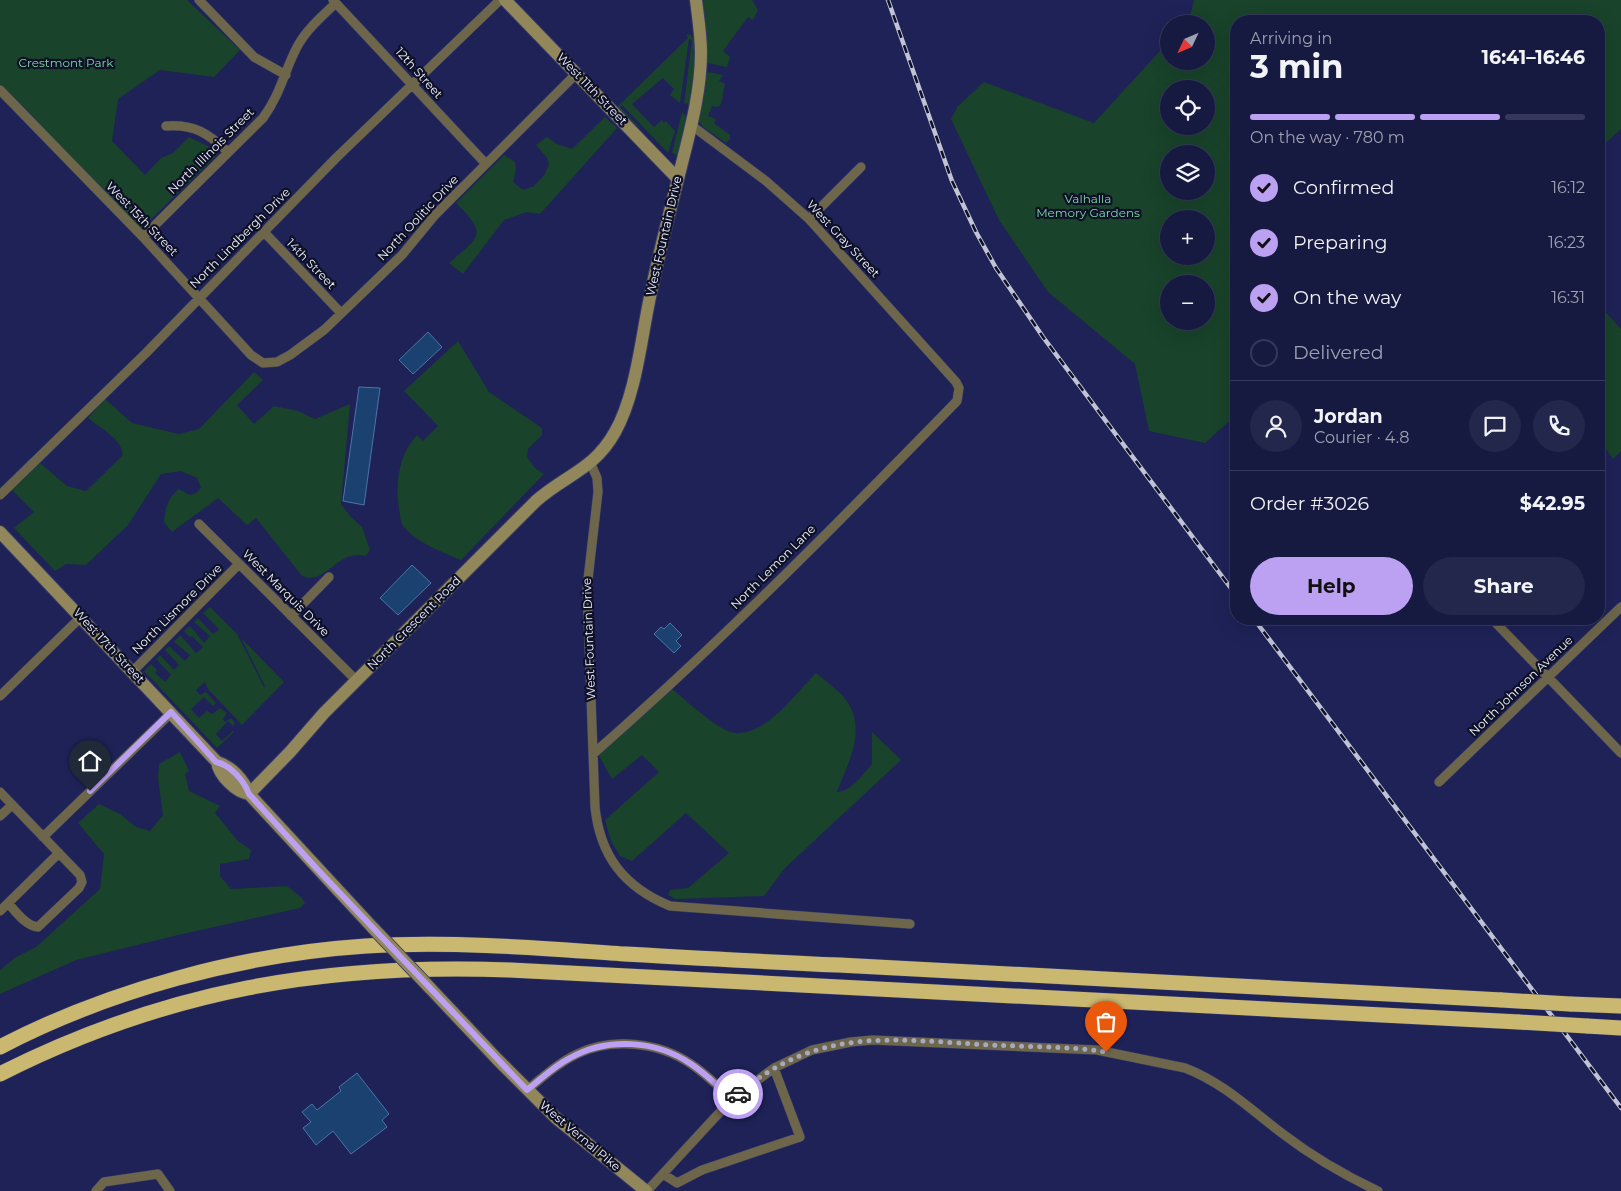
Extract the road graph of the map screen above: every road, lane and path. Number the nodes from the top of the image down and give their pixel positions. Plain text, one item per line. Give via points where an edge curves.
1 (199, 0) edge
2 (500, 0) edge
3 (505, 0) edge
4 (696, 0) edge
5 (335, 2) edge
6 (286, 74) junction
7 (576, 74) junction
8 (413, 84) junction
9 (0, 90) edge
10 (690, 125) junction
11 (166, 126) dead end
12 (228, 152) junction
13 (486, 164) junction
14 (860, 167) dead end
15 (678, 179) junction
16 (810, 219) junction
17 (264, 232) junction
18 (143, 237) junction
19 (199, 297) junction
20 (341, 313) junction
21 (266, 363) joint
22 (959, 388) joint
23 (591, 464) junction
24 (0, 496) edge
25 (199, 524) dead end
26 (0, 532) edge
27 (240, 564) junction
28 (329, 577) dead end
29 (1621, 607) edge
30 (291, 616) junction
31 (81, 617) junction
32 (1605, 622) edge
33 (1498, 625) edge
34 (1602, 625) edge
35 (132, 672) junction
36 (1548, 677) junction
37 (356, 680) junction
38 (0, 696) edge
39 (171, 712) junction
40 (1621, 753) edge
41 (593, 754) junction
42 (1439, 782) dead end
43 (0, 792) edge
44 (249, 794) junction
45 (12, 805) junction
46 (0, 816) edge
47 (43, 837) junction
48 (59, 854) junction
49 (8, 903) junction
50 (0, 911) edge
51 (910, 924) dead end
52 (1621, 1006) edge
53 (1621, 1028) edge
54 (93, 1032) junction
55 (0, 1047) edge
56 (774, 1068) junction
57 (0, 1074) edge
58 (0, 1085) edge
59 (527, 1090) junction
60 (732, 1099) junction
61 (663, 1174) junction
62 (676, 1183) junction
63 (644, 1189) edge
64 (96, 1191) edge
65 (170, 1191) edge
66 (683, 1191) edge
67 (1378, 1191) edge

1 - 6 street via 254,57
2 - 8 street, North Lindbergh Drive
3 - 7 street, West 11th Street
4 - 10 street, West Fountain Drive via 701,52 699,83
5 - 6 street, North Illinois Street via 297,47
5 - 8 street, 12th Street
6 - 12 street, North Illinois Street via 278,96 263,118
7 - 13 street, North Oolitic Drive
7 - 15 street, West 11th Street
8 - 13 street, 12th Street
8 - 17 street, North Lindbergh Drive
9 - 18 street, West 15th Street
10 - 15 street, West Fountain Drive
10 - 16 street, West Gray Street via 766,181
11 - 12 street via 184,125 196,130
12 - 18 street, North Illinois Street
13 - 20 street, North Oolitic Drive via 435,215 402,255
14 - 16 street
15 - 23 street, West Fountain Drive via 626,408 611,439
16 - 22 street, West Gray Street
17 - 19 street, North Lindbergh Drive
17 - 20 street, 14th Street
18 - 19 street, West 15th Street
19 - 21 street, West 15th Street via 251,355
19 - 24 street, North Lindbergh Drive via 140,360
20 - 21 street, North Oolitic Drive via 290,355 277,362
22 - 41 street, North Lemon Lane via 957,401 880,480 645,708
23 - 37 street, North Crescent Road via 543,496
23 - 41 street, West Fountain Drive via 598,492 587,588
25 - 27 street, West Marquis Drive
26 - 31 street, West 17th Street
27 - 30 street, West Marquis Drive
27 - 35 street, North Lismore Drive
28 - 30 street
29 - 32 street, North Johnson Avenue
30 - 37 street, West Marquis Drive
31 - 35 street, West 17th Street
31 - 38 street
33 - 36 street
34 - 36 street, North Johnson Avenue
35 - 39 street, West 17th Street
36 - 40 street
36 - 42 street, North Johnson Avenue
37 - 44 street, North Crescent Road
39 - 44 street, West 17th Street via 216,762 226,765 245,784
39 - 47 street
41 - 51 street, West Fountain Drive via 596,815 601,841 623,875 650,897 681,908
43 - 45 street
44 - 59 street, West Vernal Pike, bridge
45 - 46 street
45 - 47 street
47 - 48 street
48 - 49 street
48 - 49 street via 80,875 82,882 79,888 38,927 27,923
49 - 50 street
52 - 55 highway, bridge via 476,944 366,946 256,961 165,983 84,1010
53 - 54 highway, bridge via 454,968 359,971 277,981 171,1006
54 - 57 highway
54 - 58 highway via 54,1060
56 - 60 street
56 - 62 street via 800,1137 702,1170
56 - 67 street via 812,1050 873,1040 1097,1050 1125,1055 1185,1068 1212,1081 1303,1149
59 - 60 street via 554,1068 584,1051 634,1045 662,1050 684,1060
59 - 63 street, West Vernal Pike via 573,1133
60 - 61 street
61 - 62 street
61 - 63 street
62 - 66 street
64 - 65 street via 104,1182 158,1174

